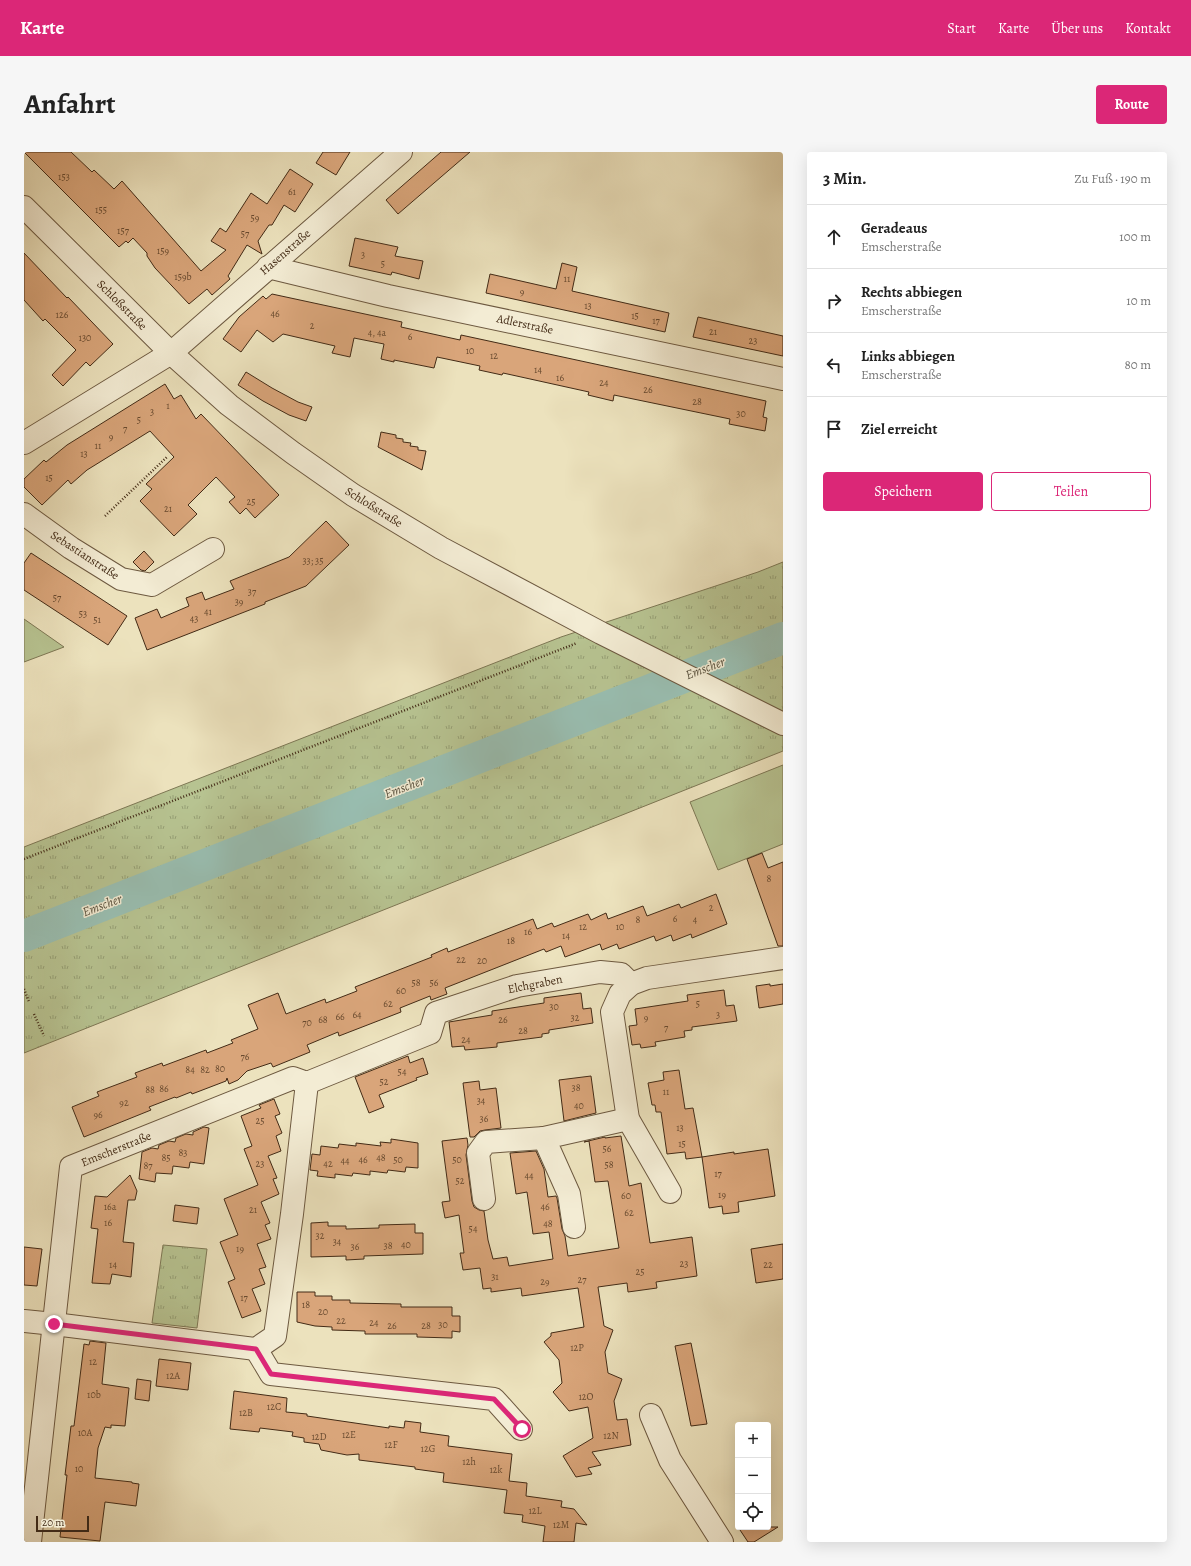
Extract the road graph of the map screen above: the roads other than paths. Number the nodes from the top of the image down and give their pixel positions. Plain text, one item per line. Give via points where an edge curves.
1 (401, 152) edge
2 (24, 207) edge
3 (268, 267) junction
4 (171, 353) junction
5 (783, 379) edge
6 (24, 443) edge
7 (24, 514) edge
8 (213, 549) dead end
9 (783, 724) edge
10 (783, 958) edge
11 (631, 984) junction
12 (307, 1083) junction
13 (628, 1119) junction
14 (544, 1138) junction
15 (670, 1192) dead end
16 (484, 1199) dead end
17 (574, 1226) dead end
18 (24, 1321) edge
19 (54, 1324) junction
20 (256, 1349) junction
21 (651, 1415) dead end
22 (522, 1429) dead end
23 (30, 1542) edge
24 (722, 1542) edge

1 - 3 street, Hasenstraße
2 - 4 street, Schloßstraße
3 - 4 street, Hasenstraße
3 - 5 street, Adlerstraße via 388,296
4 - 6 street
4 - 9 street, Schloßstraße via 229,405 353,495 441,548 601,633
7 - 8 street, Sebastianstraße via 121,579 152,584
10 - 11 street via 647,978
11 - 12 street, Elchgraben via 620,974 600,972 517,986 436,1013 430,1033
11 - 13 street via 620,994 612,1012
12 - 19 street, Emscherstraße via 292,1078 71,1167
12 - 20 street via 275,1336
13 - 14 street
13 - 15 street
14 - 16 street via 486,1142 478,1153
14 - 17 street via 569,1194
18 - 19 street
19 - 20 street
19 - 23 street, Emscherstraße
20 - 22 street via 271,1374 494,1399
21 - 24 street via 670,1460

